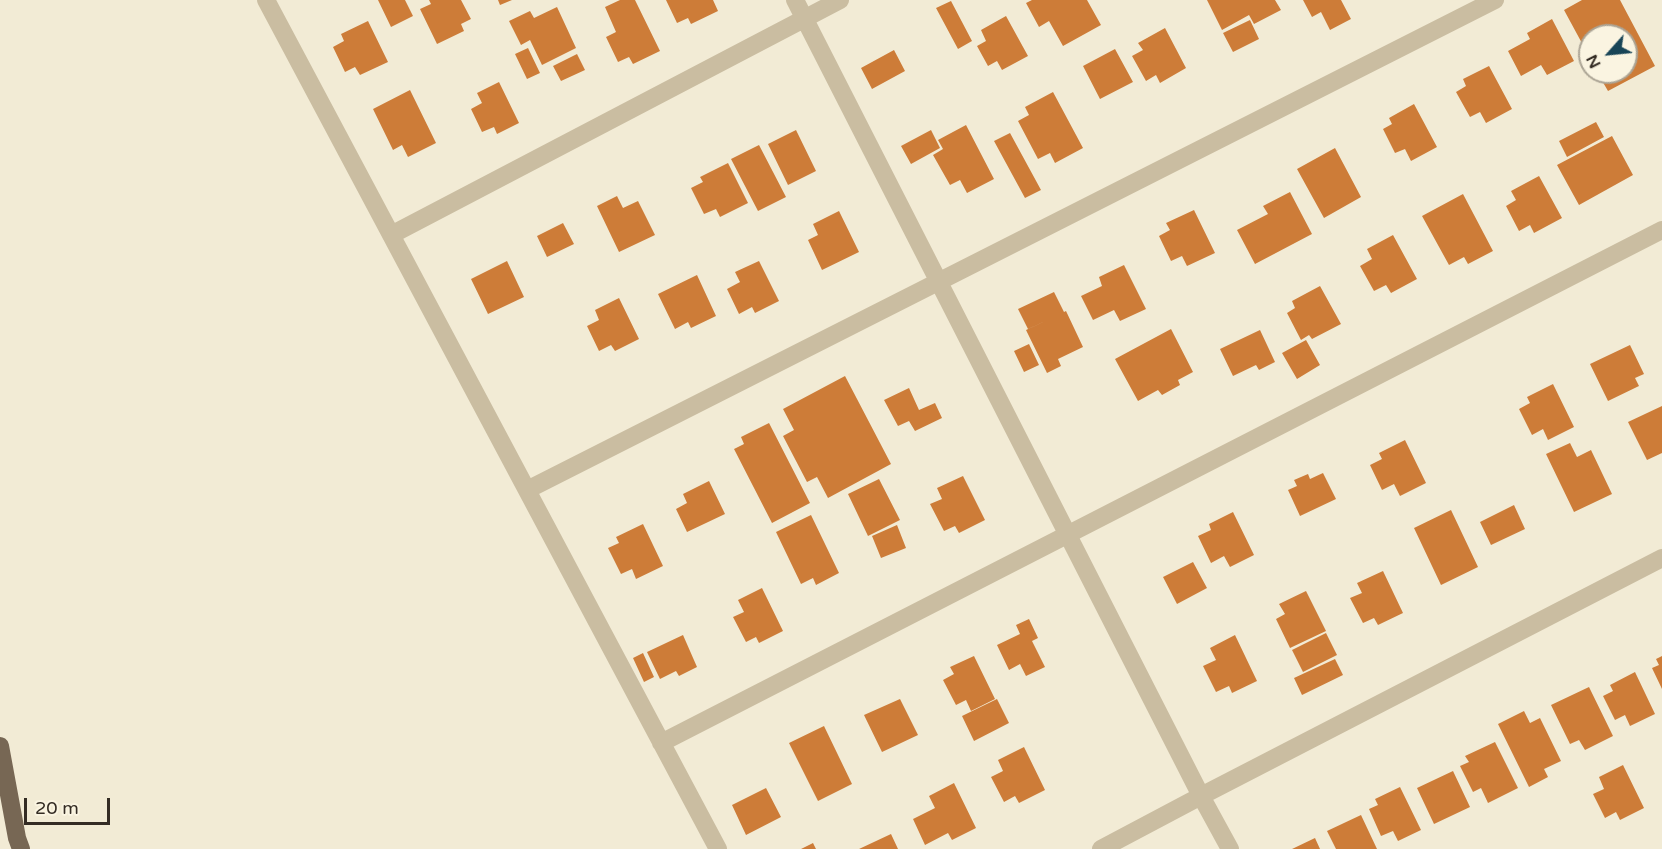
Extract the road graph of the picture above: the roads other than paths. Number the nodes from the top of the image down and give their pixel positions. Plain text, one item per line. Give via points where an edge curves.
1 (266, 0) edge
2 (795, 0) edge
3 (840, 0) edge
4 (1495, 0) edge
5 (804, 19) junction
6 (1662, 230) edge
7 (391, 235) junction
8 (939, 282) junction
9 (527, 490) junction
10 (1068, 534) junction
11 (1662, 558) edge
12 (662, 743) junction
13 (0, 746) edge
14 (1201, 795) junction
15 (21, 849) edge
16 (718, 849) edge
17 (1101, 849) edge
18 (1230, 849) edge

1 - 7 street
2 - 5 street
3 - 5 street
4 - 8 street
5 - 7 street
5 - 8 street
6 - 10 street
7 - 9 street
8 - 9 street
8 - 10 street
9 - 12 street
10 - 12 street
10 - 14 street
11 - 14 street
12 - 16 street
13 - 15 main road
14 - 17 street
14 - 18 street

